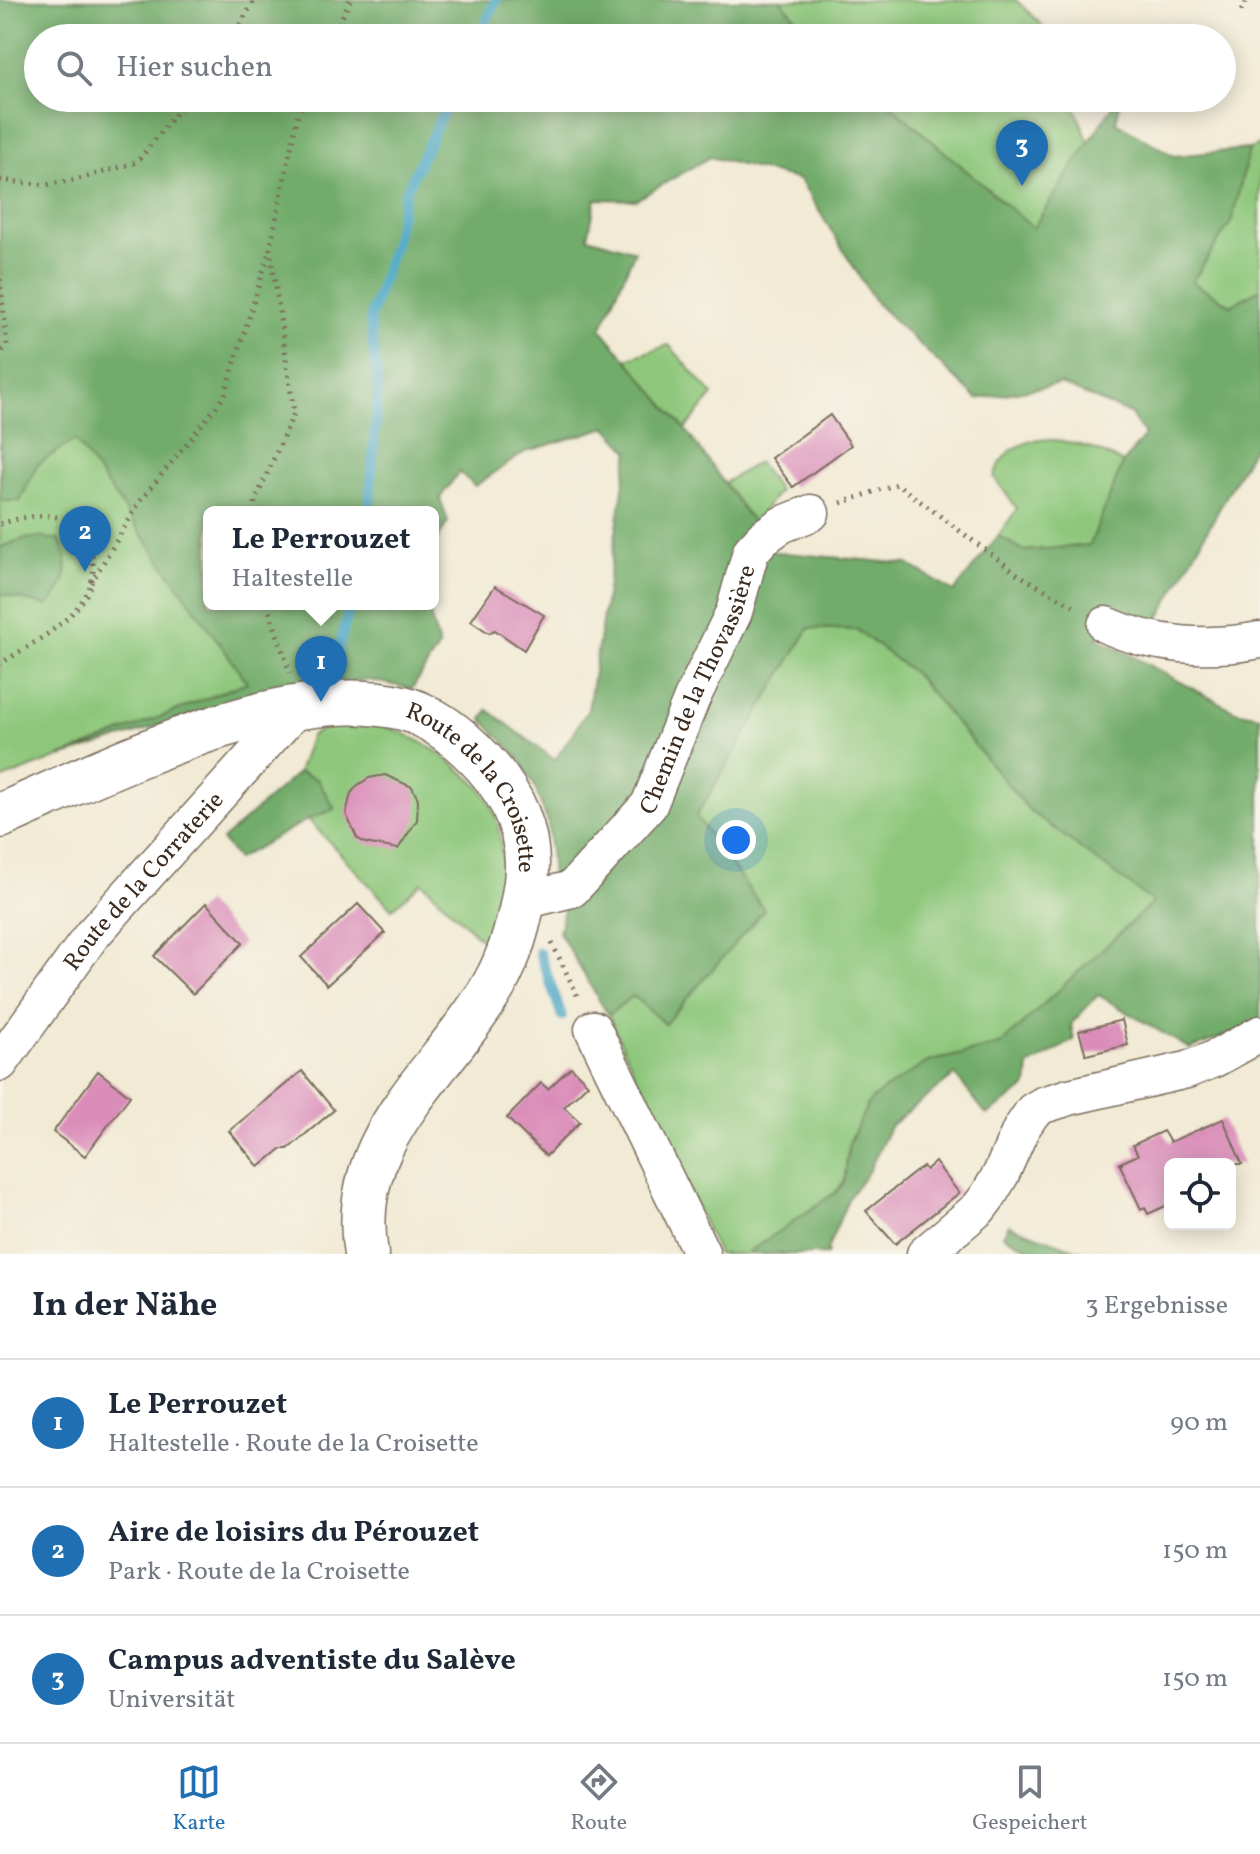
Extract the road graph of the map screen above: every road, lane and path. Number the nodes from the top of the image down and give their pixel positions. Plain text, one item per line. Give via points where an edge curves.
1 (255, 0) edge
2 (350, 0) edge
3 (1248, 0) edge
4 (1241, 11) dead end
5 (240, 24) edge
6 (339, 24) edge
7 (177, 112) edge
8 (299, 112) edge
9 (0, 180) edge
10 (270, 249) junction
11 (0, 279) edge
12 (0, 354) edge
13 (255, 506) edge
14 (811, 513) joint
15 (0, 524) edge
16 (91, 583) junction
17 (269, 610) edge
18 (1106, 625) joint
19 (1260, 640) edge
20 (0, 664) edge
21 (300, 708) junction
22 (0, 816) edge
23 (523, 901) junction
24 (593, 1029) joint
25 (1260, 1034) edge
26 (0, 1063) edge
27 (366, 1254) edge
28 (702, 1254) edge
29 (925, 1254) edge

1 - 5 path
2 - 6 path
3 - 4 path
7 - 9 path via 137,162 46,185
8 - 10 path
10 - 13 path via 294,413
10 - 16 path via 224,397 141,500
11 - 12 path via 7,345
14 - 18 path via 897,484 1019,575
14 - 23 street, Chemin de la Thovassière via 781,525 751,551 734,612 649,805 572,889
15 - 16 path via 49,516 75,526 91,547
16 - 20 path via 61,623
17 - 21 path
18 - 19 street via 1190,645
21 - 22 street, Route de la Croisette via 218,727
21 - 23 street, Route de la Croisette via 354,703 407,709 461,741 495,774 519,819 526,852
21 - 26 street, Route de la Corraterie via 91,936
23 - 24 path via 550,939
23 - 27 street, Route de la Croisette via 493,987 404,1107 377,1153 365,1193
24 - 28 street
25 - 29 street via 1187,1070 1069,1097 1033,1111 979,1208

